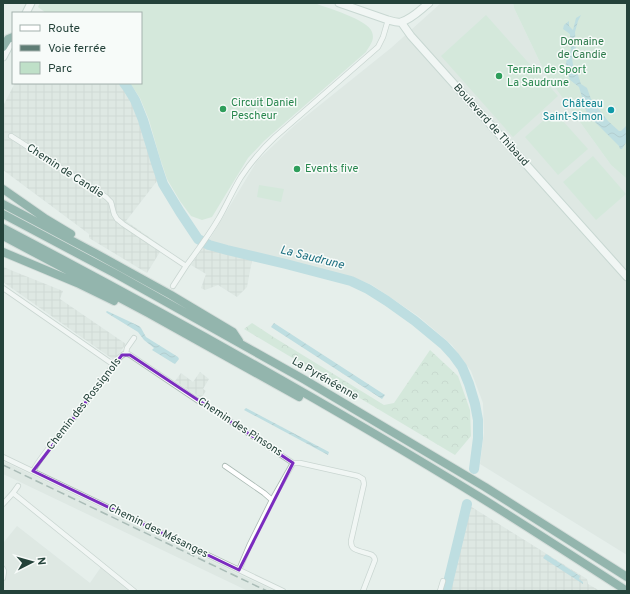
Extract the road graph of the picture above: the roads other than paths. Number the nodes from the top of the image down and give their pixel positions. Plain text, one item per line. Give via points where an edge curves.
1 (339, 3) edge
2 (429, 3) edge
3 (388, 20) junction
4 (401, 22) junction
5 (12, 37) edge
6 (12, 39) edge
7 (3, 47) edge
8 (3, 57) edge
9 (12, 136) dead end
10 (3, 189) edge
11 (3, 204) edge
12 (3, 214) edge
13 (3, 228) edge
14 (3, 236) edge
15 (3, 252) edge
16 (95, 253) junction
17 (186, 266) junction
18 (627, 277) edge
19 (173, 286) dead end
20 (3, 288) edge
21 (148, 313) junction
22 (134, 338) dead end
23 (241, 344) junction
24 (126, 353) junction
25 (114, 365) junction
26 (310, 397) junction
27 (3, 457) edge
28 (293, 463) junction
29 (225, 466) dead end
30 (33, 471) junction
31 (18, 486) dead end
32 (13, 493) junction
33 (272, 500) junction
34 (3, 504) edge
35 (3, 569) edge
36 (239, 570) junction
37 (3, 578) edge
38 (627, 578) edge
39 (443, 581) dead end
40 (134, 591) edge
41 (283, 591) edge
42 (363, 591) edge
43 (440, 591) edge
44 (627, 591) edge

1 - 3 street
2 - 4 street
3 - 4 street
3 - 17 street via 378,47 275,137 251,162 202,245
4 - 18 street, Boulevard de Thibaud
5 - 7 highway
6 - 8 street
9 - 17 street, Chemin de Candie via 106,197 118,219
10 - 16 highway via 90,246
11 - 16 highway
12 - 23 highway, La Pyrénéenne
13 - 26 highway, La Pyrénéenne via 158,311
14 - 21 highway
15 - 21 highway via 138,312
16 - 23 highway via 233,332
17 - 19 street
20 - 25 street
21 - 26 highway via 301,398
22 - 24 street, Chemin des Rossignols
23 - 38 highway, La Pyrénéenne via 485,487
24 - 25 street, Chemin des Rossignols
24 - 28 street, Chemin des Pinsons
25 - 30 street, Chemin des Rossignols
26 - 44 highway, La Pyrénéenne via 483,499
27 - 30 street, Chemin des Mésanges
28 - 33 street, Chemin des Pinsons
28 - 42 street via 363,479 351,545 372,555 375,560
29 - 33 street
30 - 36 street, Chemin des Mésanges
31 - 32 street
32 - 34 street
32 - 40 street
33 - 36 street, Chemin des Pinsons
35 - 37 street
36 - 41 street, Chemin des Mésanges
39 - 43 street

